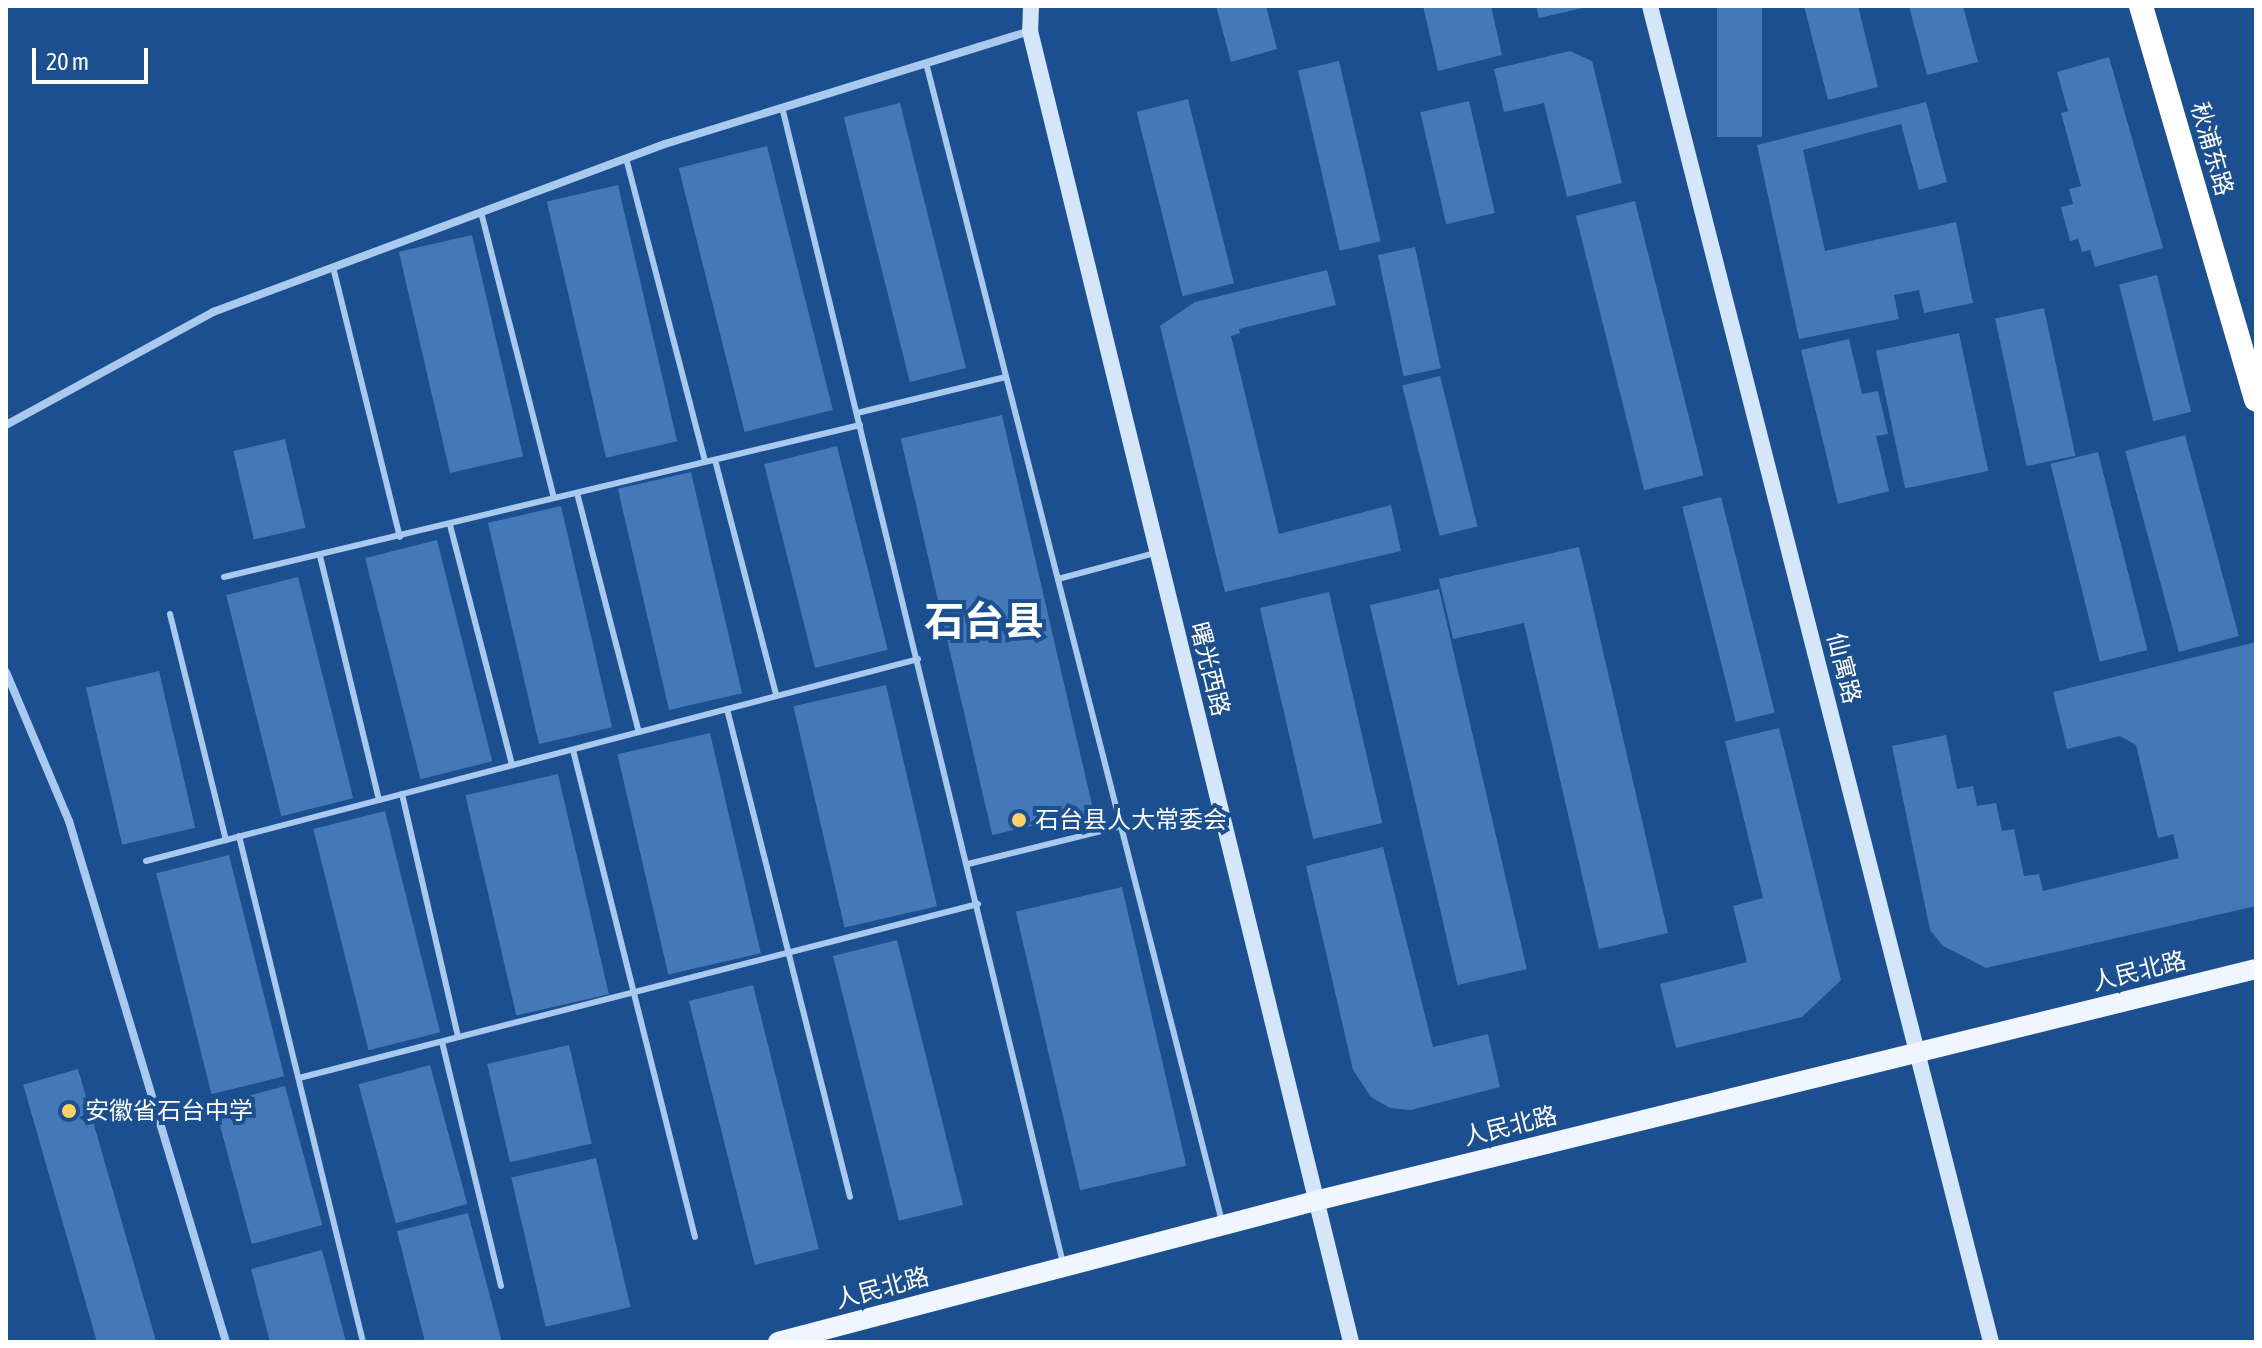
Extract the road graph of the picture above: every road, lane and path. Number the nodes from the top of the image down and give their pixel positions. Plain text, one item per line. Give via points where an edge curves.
1 (1031, 6) edge
2 (1650, 6) edge
3 (2141, 6) edge
4 (1030, 31) junction
5 (926, 63) junction
6 (782, 107) junction
7 (626, 158) junction
8 (481, 212) junction
9 (333, 267) junction
10 (1006, 377) junction
11 (2256, 400) edge
12 (857, 413) junction
13 (6, 425) edge
14 (860, 425) junction
15 (715, 460) junction
16 (705, 462) junction
17 (577, 493) junction
18 (554, 498) junction
19 (450, 525) junction
20 (400, 537) junction
21 (1157, 553) junction
22 (320, 556) junction
23 (224, 577) dead end
24 (1058, 579) junction
25 (170, 614) dead end
26 (918, 659) junction
27 (6, 672) edge
28 (776, 695) junction
29 (727, 709) junction
30 (639, 732) junction
31 (573, 750) junction
32 (512, 765) junction
33 (402, 794) junction
34 (379, 800) junction
35 (1121, 826) junction
36 (239, 836) junction
37 (226, 840) junction
38 (146, 861) dead end
39 (968, 864) junction
40 (978, 904) junction
41 (789, 953) junction
42 (2256, 969) edge
43 (633, 993) junction
44 (458, 1037) junction
45 (442, 1042) junction
46 (1918, 1053) junction
47 (299, 1078) junction
48 (850, 1197) dead end
49 (1315, 1201) junction
50 (1222, 1225) junction
51 (695, 1237) dead end
52 (1064, 1267) junction
53 (501, 1286) dead end
54 (226, 1342) edge
55 (363, 1342) edge
56 (778, 1342) edge
57 (1351, 1342) edge
58 (1991, 1342) edge

1 - 4 main road, 曙光西路
2 - 46 main road, 仙寓路
3 - 11 highway, 秋浦东路
4 - 5 street
4 - 21 main road, 曙光西路
5 - 6 street
5 - 10 lane
6 - 7 street
6 - 12 lane
7 - 8 street
7 - 16 lane
8 - 9 street
8 - 18 lane
9 - 13 street via 213,312
9 - 20 lane
10 - 12 lane
10 - 24 lane
12 - 14 lane
14 - 15 lane
14 - 26 lane
15 - 16 lane
15 - 28 lane
16 - 17 lane
17 - 18 lane
17 - 30 lane
18 - 19 lane
19 - 20 lane
19 - 32 lane
20 - 22 lane
21 - 24 lane
21 - 49 main road, 曙光西路
22 - 23 lane
22 - 34 lane
24 - 35 lane
25 - 37 lane
26 - 28 lane
26 - 39 lane
27 - 54 street via 69,821
28 - 29 lane
29 - 30 lane
29 - 41 lane
30 - 31 lane
31 - 32 lane
31 - 43 lane
32 - 33 lane
33 - 34 lane
33 - 44 lane
34 - 36 lane
35 - 39 lane
35 - 50 lane
36 - 37 lane
36 - 47 lane
37 - 38 lane
39 - 40 lane
40 - 41 lane
40 - 52 lane
41 - 43 lane
41 - 48 lane
42 - 46 main road, 人民北路
43 - 44 lane
43 - 51 lane
44 - 45 lane
45 - 47 lane
45 - 53 lane
46 - 49 main road, 人民北路
46 - 58 main road, 仙寓路
47 - 55 lane
49 - 50 main road, 人民北路
49 - 57 main road, 曙光西路
50 - 52 main road, 人民北路
52 - 56 main road, 人民北路

